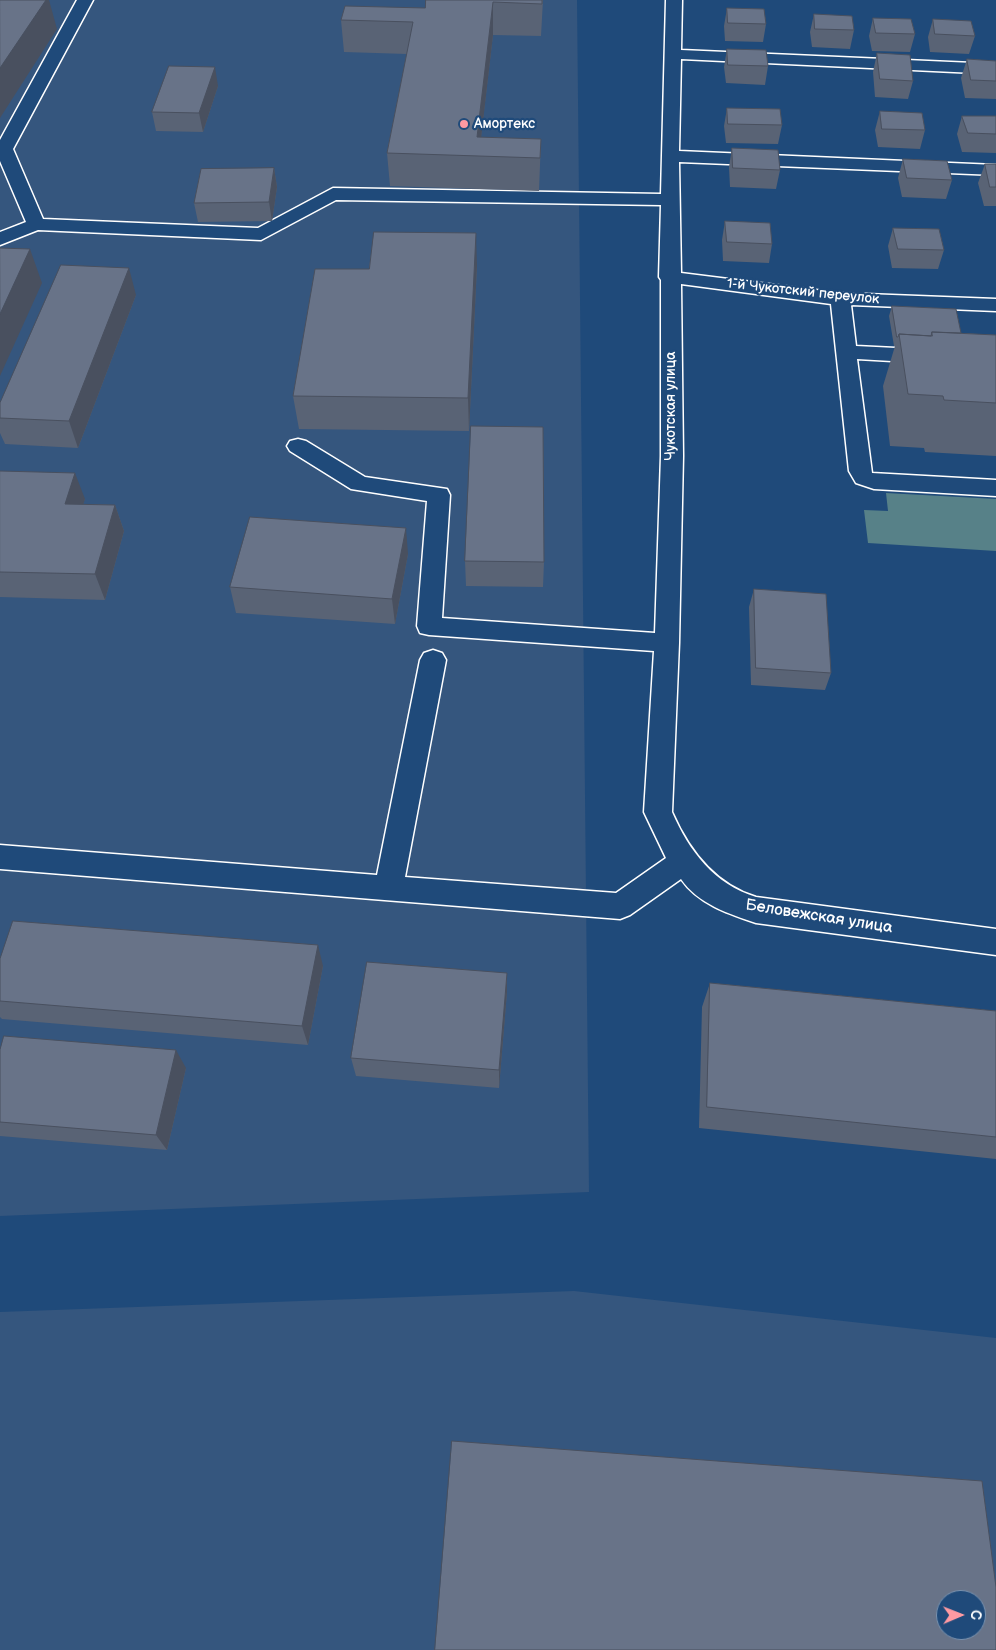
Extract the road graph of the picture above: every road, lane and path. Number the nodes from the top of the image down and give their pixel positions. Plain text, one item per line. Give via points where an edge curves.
1 (85, 0) edge
2 (674, 0) edge
3 (672, 54) junction
4 (996, 69) edge
5 (670, 156) junction
6 (996, 170) edge
7 (671, 200) junction
8 (36, 224) junction
9 (0, 239) edge
10 (669, 277) junction
11 (840, 299) junction
12 (996, 305) edge
13 (847, 352) junction
14 (996, 360) edge
15 (298, 446) dead end
16 (996, 488) edge
17 (667, 643) junction
18 (433, 660) dead end
19 (658, 812) joint
20 (0, 856) edge
21 (684, 861) junction
22 (389, 888) junction
23 (996, 942) edge

1 - 8 street via 4,149
2 - 3 street, Чукотская улица
3 - 4 street
3 - 5 street, Чукотская улица
5 - 6 street
5 - 7 street, Чукотская улица
7 - 8 street via 333,194 261,234
7 - 10 street, Чукотская улица
8 - 9 street
10 - 11 street, 1-й Чукотский переулок
10 - 17 street, Чукотская улица via 672,456
11 - 12 street, 1-й Чукотский переулок
11 - 13 street
13 - 14 street
13 - 16 street via 860,471 864,478 874,482
15 - 17 street via 359,484 440,496 429,626
17 - 19 street, Чукотская улица
18 - 22 street
19 - 21 street, Беловежская улица via 671,842
20 - 22 street
21 - 22 street via 620,906
21 - 23 street, Беловежская улица via 695,876 728,901 756,910

